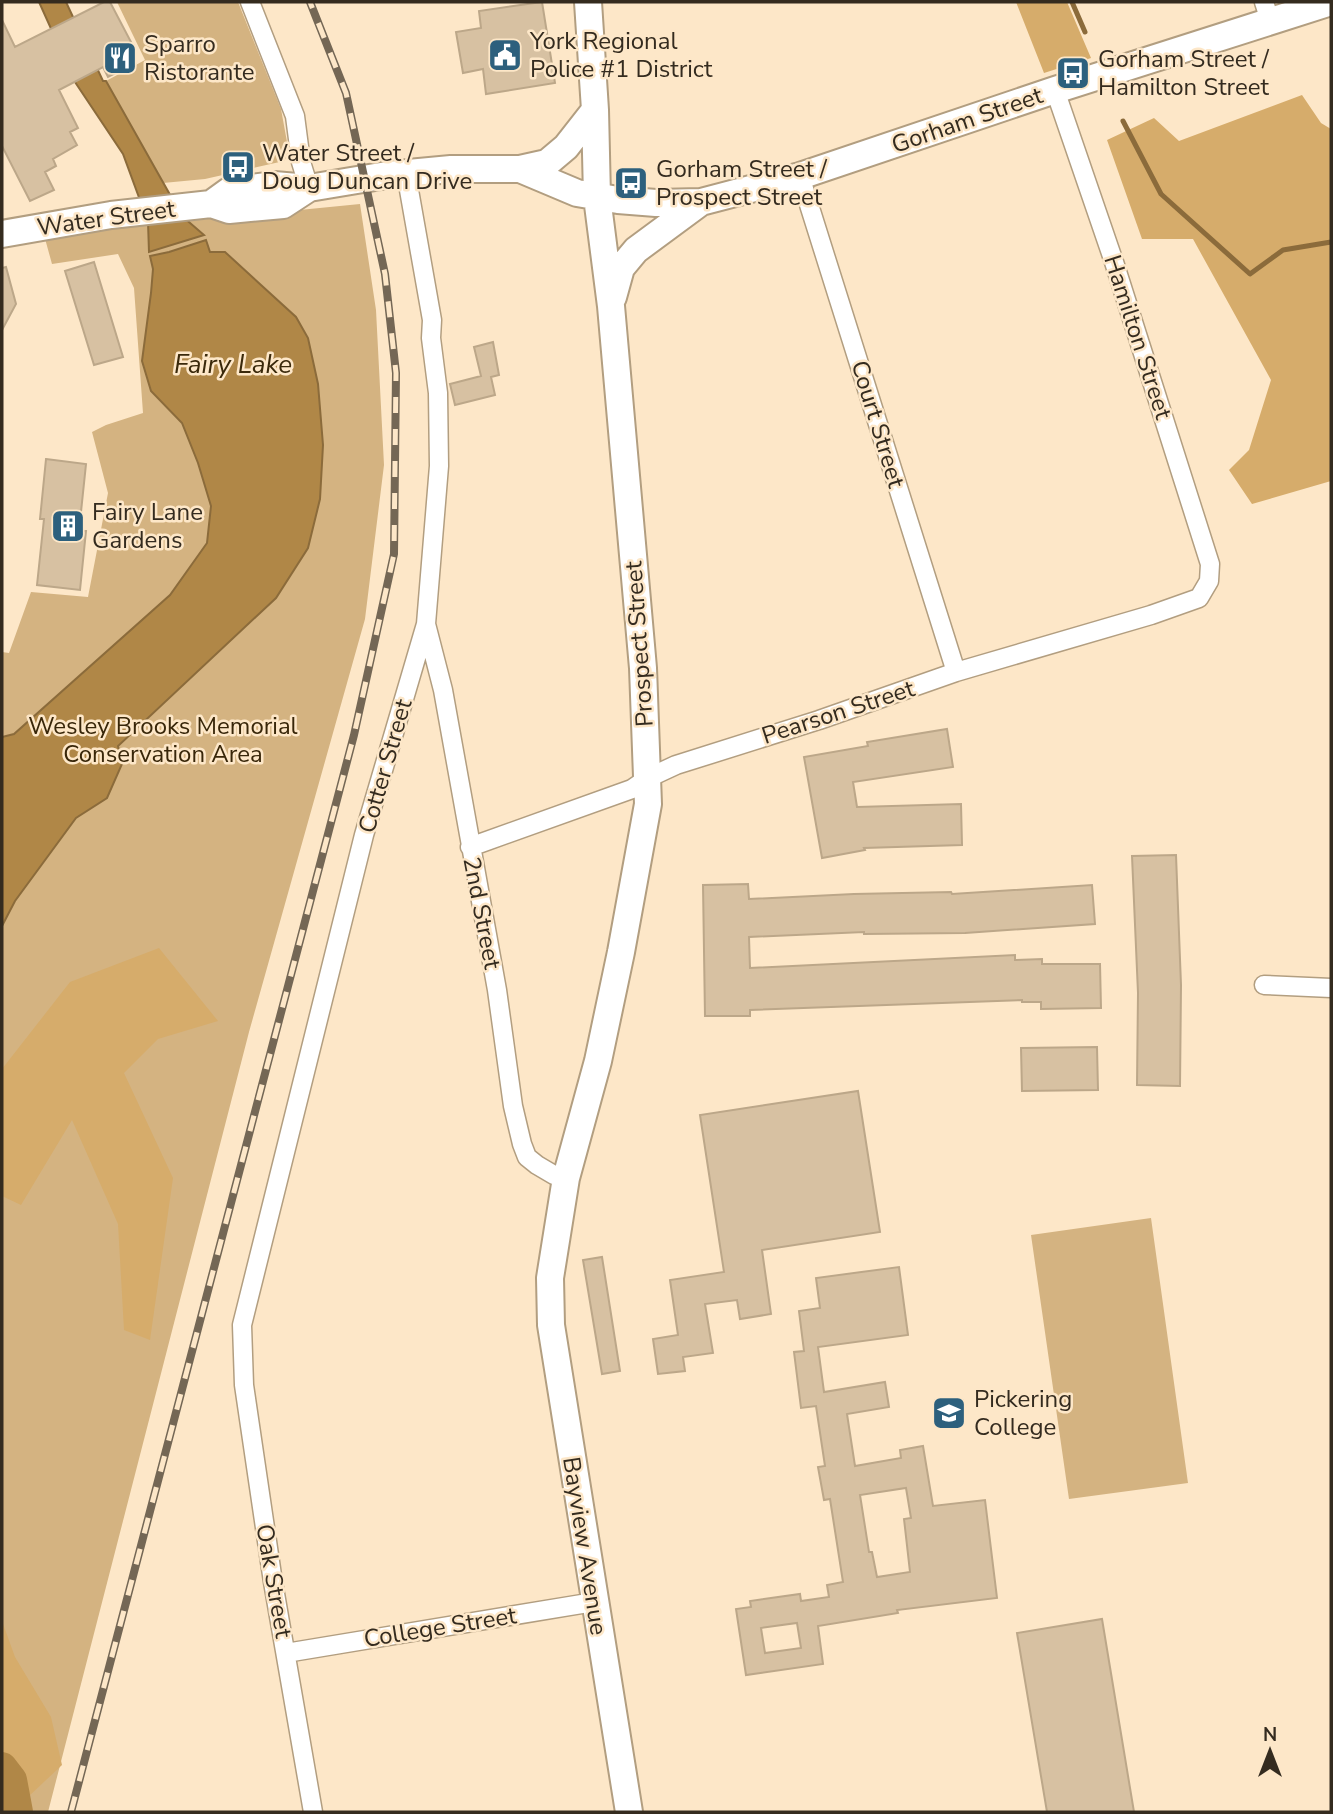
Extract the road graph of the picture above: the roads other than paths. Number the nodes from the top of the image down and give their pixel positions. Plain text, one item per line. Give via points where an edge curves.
1 (250, 2) edge
2 (588, 2) edge
3 (1331, 2) edge
4 (1267, 12) edge
5 (1055, 90) junction
6 (595, 110) junction
7 (520, 169) junction
8 (407, 173) junction
9 (800, 176) junction
10 (309, 188) junction
11 (597, 197) junction
12 (701, 202) junction
13 (4, 227) edge
14 (611, 306) junction
15 (1206, 586) joint
16 (426, 624) junction
17 (956, 672) junction
18 (648, 778) junction
19 (470, 846) junction
20 (1264, 985) dead end
21 (1331, 988) edge
22 (566, 1178) junction
23 (550, 1278) joint
24 (242, 1350) joint
25 (594, 1602) junction
26 (286, 1653) junction
27 (313, 1812) edge
28 (629, 1812) edge

1 - 10 street via 295,116
2 - 6 main road, Prospect Street
3 - 4 main road, Gorham Street
4 - 5 main road, Gorham Street
5 - 9 main road, Gorham Street
5 - 15 street, Hamilton Street via 1210,564
6 - 7 main road via 547,163
6 - 11 main road, Prospect Street
7 - 8 main road, Water Street
7 - 11 main road, Water Street
8 - 10 main road, Water Street
8 - 16 street, Cotter Street via 432,320 438,393 439,466
9 - 12 main road, Gorham Street
9 - 17 street, Court Street
10 - 13 main road, Water Street via 283,205 229,211 211,204
11 - 12 main road, Gorham Street
11 - 14 main road, Prospect Street
12 - 14 main road via 636,250 621,268
14 - 18 main road, Prospect Street via 643,668
15 - 17 street, Pearson Street via 1199,598 1160,612
16 - 19 street, 2nd Street via 443,690
16 - 24 street, Cotter Street via 364,835 242,1325
17 - 18 street, Pearson Street
18 - 19 street, Pearson Street via 632,789
18 - 22 main road, Prospect Street via 648,804 621,952
19 - 22 street, 2nd Street via 522,1144 527,1157
20 - 21 street
22 - 23 main road, Prospect Street
23 - 25 main road, Bayview Avenue via 551,1325
24 - 26 street, Oak Street via 272,1582
25 - 26 street, College Street
25 - 28 main road, Bayview Avenue
26 - 27 street, Oak Street

